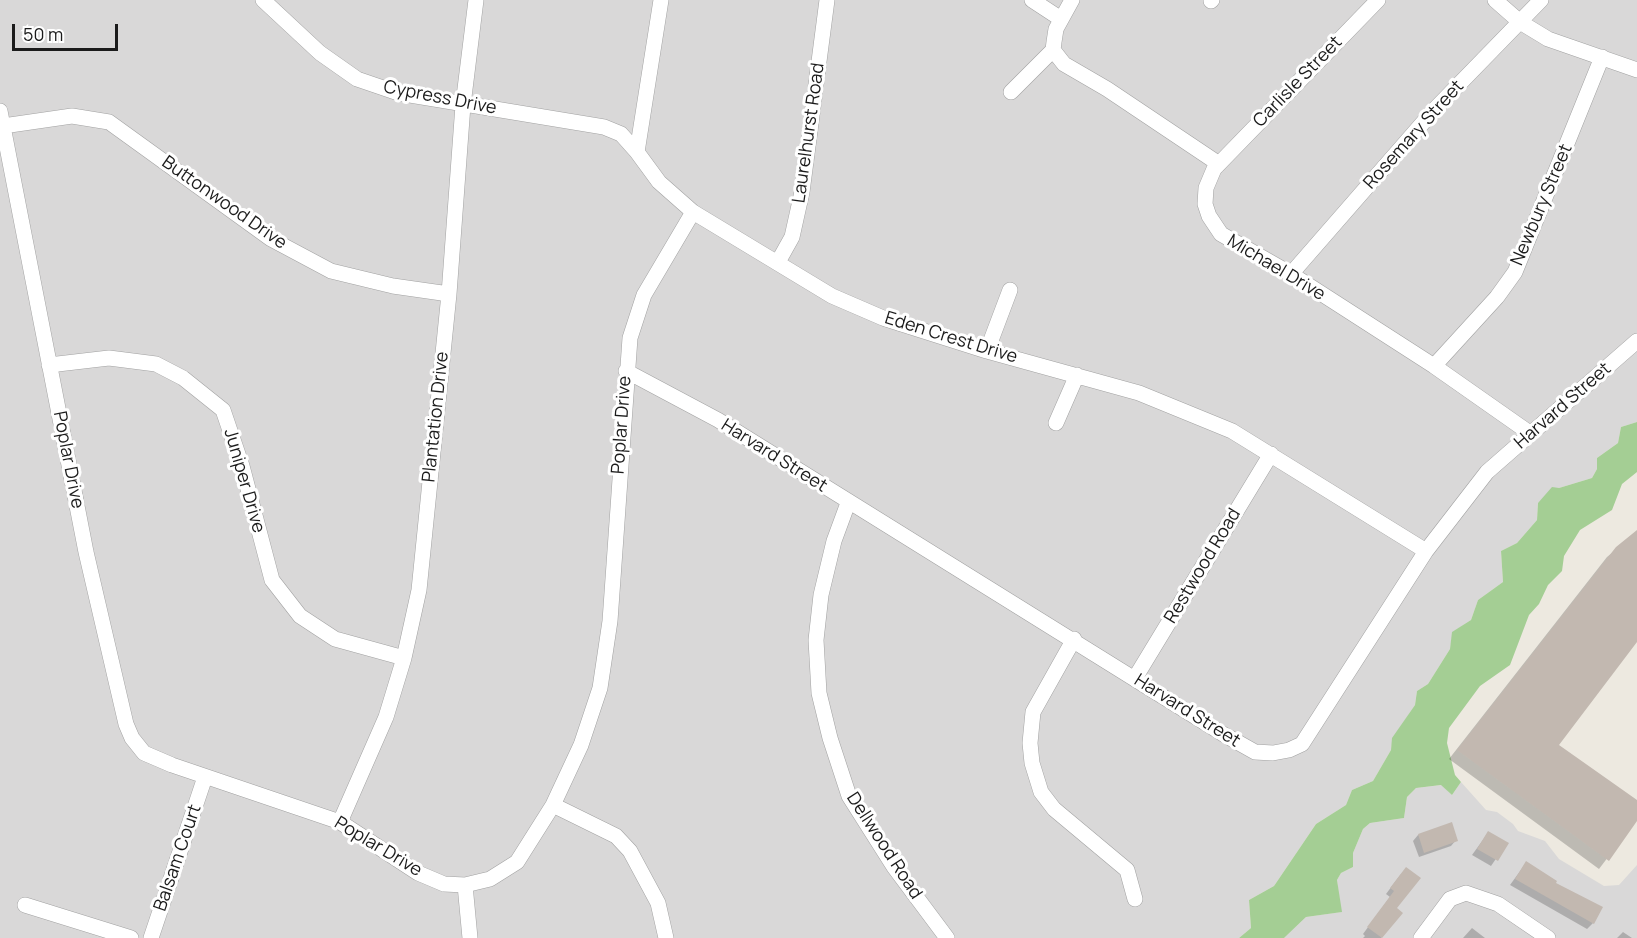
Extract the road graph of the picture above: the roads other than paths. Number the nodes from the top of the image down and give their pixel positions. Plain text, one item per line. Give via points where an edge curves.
1 (476, 0) edge
2 (660, 0) edge
3 (827, 0) edge
4 (1032, 0) edge
5 (1072, 0) edge
6 (1378, 0) edge
7 (1495, 0) edge
8 (1541, 0) edge
9 (270, 2) edge
10 (1061, 19) junction
11 (1520, 22) junction
12 (1053, 50) junction
13 (1602, 57) junction
14 (1637, 70) edge
15 (1011, 92) dead end
16 (463, 105) junction
17 (2, 119) edge
18 (637, 152) junction
19 (1219, 164) junction
20 (693, 212) junction
21 (777, 262) junction
22 (1291, 274) junction
23 (1010, 290) dead end
24 (449, 294) junction
25 (1637, 341) edge
26 (987, 351) junction
27 (50, 365) junction
28 (1434, 366) junction
29 (626, 371) junction
30 (1077, 375) junction
31 (1056, 423) dead end
32 (1531, 434) junction
33 (1270, 454) junction
34 (848, 503) junction
35 (1426, 551) junction
36 (1074, 639) junction
37 (404, 658) junction
38 (1134, 678) junction
39 (205, 777) junction
40 (553, 805) junction
41 (340, 822) junction
42 (465, 885) junction
43 (1135, 899) dead end
44 (25, 905) dead end
45 (131, 938) edge
46 (151, 938) edge
47 (470, 938) edge
48 (666, 938) edge
49 (947, 938) edge
50 (1421, 938) edge
51 (1548, 938) edge

1 - 16 street, Plantation Drive
2 - 18 street
3 - 21 street, Laurelhurst Road via 802,192 792,237
4 - 10 street
5 - 10 street
6 - 19 street, Carlisle Street
7 - 11 street
8 - 11 street, Rosemary Street
9 - 16 street, Cypress Drive via 320,53 357,79 398,93
10 - 12 street
11 - 13 street via 1548,39
11 - 22 street, Rosemary Street via 1434,110
12 - 15 street
12 - 19 street via 1064,64
13 - 14 street
13 - 28 street, Newbury Street via 1515,272
16 - 18 street, Cypress Drive via 604,127 621,134
16 - 24 street, Plantation Drive
17 - 24 street, Buttonwood Drive via 72,116 109,122 271,239 331,271
17 - 27 street, Poplar Drive
18 - 20 street, Eden Crest Drive via 659,182
19 - 22 street, Michael Drive via 1206,188 1210,220 1221,234
20 - 21 street, Eden Crest Drive
20 - 29 street, Poplar Drive via 644,295 630,338
21 - 26 street, Eden Crest Drive via 832,296 883,318
22 - 28 street, Michael Drive
23 - 26 street
24 - 37 street, Plantation Drive via 419,590
25 - 32 street, Harvard Street
26 - 30 street, Eden Crest Drive
27 - 37 street, Juniper Drive via 109,358 156,364 183,378 223,410 272,580 300,616 334,639
27 - 39 street, Poplar Drive via 86,552 126,724 144,753
28 - 32 street, Michael Drive
29 - 34 street, Harvard Street via 718,420
29 - 40 street, Poplar Drive via 610,621 600,688 581,745
30 - 31 street
30 - 33 street, Eden Crest Drive via 1180,408 1232,431
32 - 35 street, Harvard Street via 1487,472
33 - 35 street, Eden Crest Drive
33 - 38 street, Restwood Road
34 - 36 street, Harvard Street
34 - 49 street, Dellwood Road via 820,596 816,640 819,693 849,796 894,867
35 - 38 street, Harvard Street via 1312,730 1302,744 1289,750 1255,752
36 - 38 street, Harvard Street
36 - 43 street via 1033,712 1032,763 1041,792 1054,808 1127,870
37 - 41 street, Plantation Drive via 386,717
39 - 41 street, Poplar Drive
39 - 46 street, Balsam Court
40 - 42 street, Poplar Drive via 517,862 490,879
40 - 48 street via 616,836 630,850 658,903
41 - 42 street, Poplar Drive via 417,873 444,884
42 - 47 street
44 - 45 street
50 - 51 street via 1450,899 1466,893 1498,904

